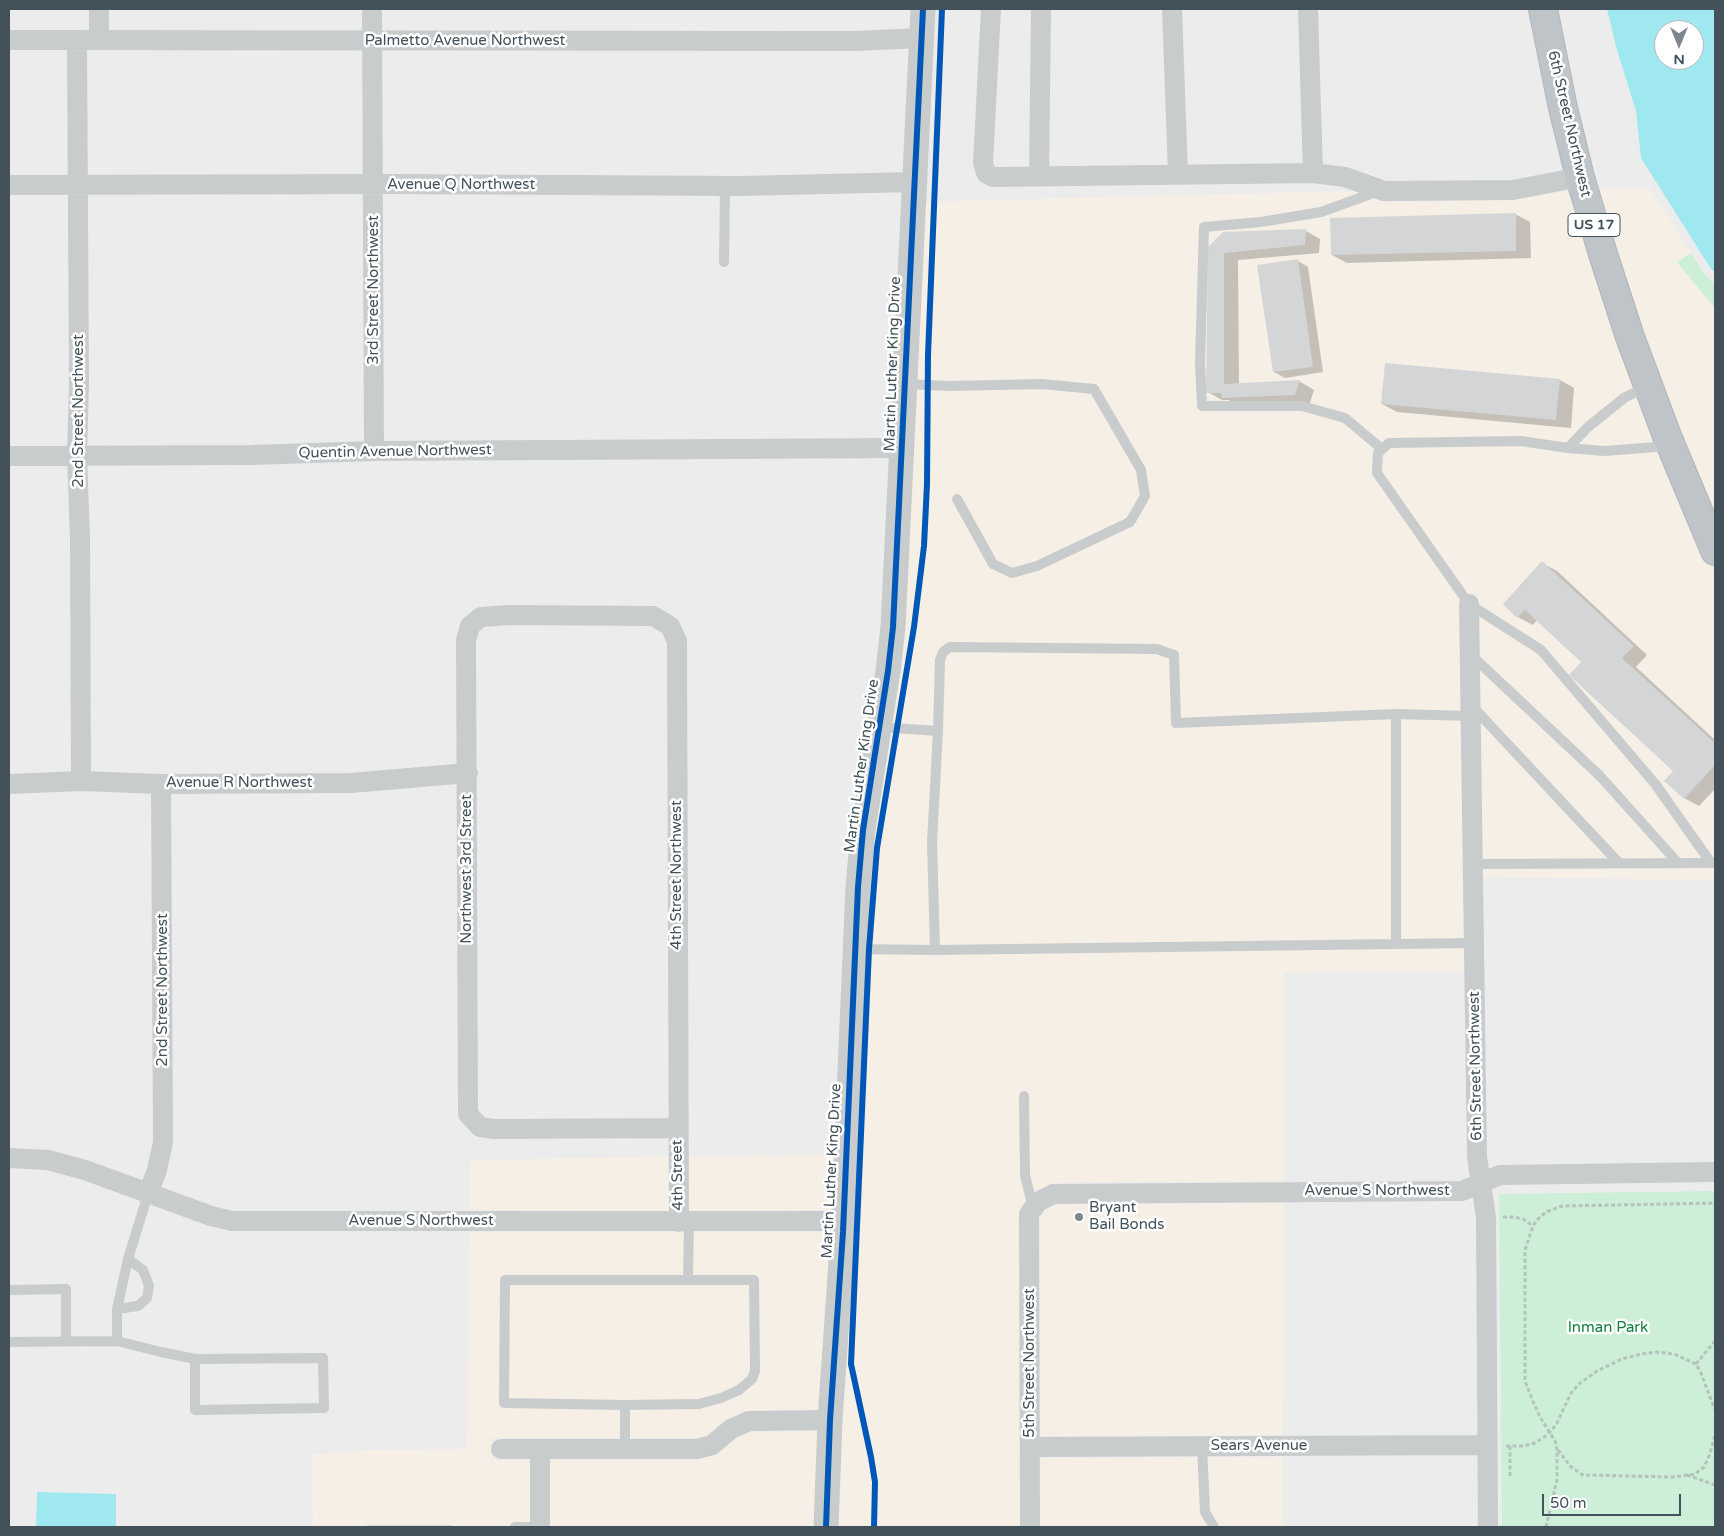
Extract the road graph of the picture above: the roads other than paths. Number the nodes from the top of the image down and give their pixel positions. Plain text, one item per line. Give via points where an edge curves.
1 (99, 9) edge
2 (372, 9) edge
3 (923, 9) edge
4 (991, 9) edge
5 (1041, 9) edge
6 (1172, 9) edge
7 (1308, 9) edge
8 (1543, 9) edge
9 (922, 38) junction
10 (9, 40) edge
11 (77, 40) junction
12 (99, 40) junction
13 (372, 41) junction
14 (1178, 174) junction
15 (1313, 174) junction
16 (1039, 177) junction
17 (1580, 177) junction
18 (914, 182) junction
19 (374, 184) junction
20 (9, 185) edge
21 (79, 185) junction
22 (725, 186) junction
23 (1380, 190) junction
24 (724, 262) dead end
25 (905, 384) junction
26 (1648, 385) junction
27 (1669, 441) junction
28 (902, 448) junction
29 (1568, 448) junction
30 (1382, 449) junction
31 (374, 450) junction
32 (9, 456) edge
33 (77, 456) junction
34 (957, 499) dead end
35 (1712, 537) edge
36 (1469, 604) junction
37 (475, 622) joint
38 (1470, 654) junction
39 (1471, 710) junction
40 (1396, 714) junction
41 (879, 727) junction
42 (938, 731) junction
43 (468, 773) junction
44 (81, 782) junction
45 (9, 784) edge
46 (161, 784) junction
47 (1620, 863) junction
48 (1678, 863) junction
49 (1713, 863) edge
50 (1473, 864) junction
51 (1474, 943) junction
52 (1396, 944) junction
53 (855, 949) junction
54 (935, 950) junction
55 (1024, 1096) dead end
56 (678, 1128) junction
57 (9, 1158) edge
58 (1715, 1172) edge
59 (1481, 1183) junction
60 (148, 1194) junction
61 (1036, 1205) junction
62 (843, 1221) junction
63 (684, 1222) junction
64 (128, 1259) junction
65 (688, 1280) junction
66 (9, 1290) edge
67 (117, 1310) junction
68 (66, 1341) junction
69 (117, 1341) junction
70 (9, 1342) edge
71 (195, 1359) junction
72 (625, 1405) junction
73 (830, 1420) junction
74 (1487, 1445) junction
75 (1202, 1446) junction
76 (1030, 1447) junction
77 (501, 1449) dead end
78 (540, 1449) junction
79 (625, 1449) junction
80 (515, 1527) edge
81 (540, 1527) edge
82 (826, 1527) edge
83 (1030, 1527) edge
84 (1214, 1527) edge
85 (1488, 1527) edge

1 - 12 street
2 - 13 street, 3rd Street Northwest
3 - 9 street, Martin Luther King Drive
4 - 16 street via 983,163 993,178
5 - 16 street
6 - 14 street
7 - 15 street
8 - 17 highway, 6th Street Northwest / US 17
9 - 13 street, Palmetto Avenue Northwest via 855,41
9 - 18 street, Martin Luther King Drive
10 - 11 street, Palmetto Avenue Northwest
11 - 12 street, Palmetto Avenue Northwest
11 - 21 street, 2nd Street Northwest
12 - 13 street, Palmetto Avenue Northwest
13 - 19 street, 3rd Street Northwest
14 - 15 street
14 - 16 street
15 - 23 street via 1345,176
17 - 23 street via 1514,190
17 - 26 highway, 6th Street Northwest / US 17
18 - 22 street, Avenue Q Northwest
18 - 25 street, Martin Luther King Drive
19 - 21 street, Avenue Q Northwest
19 - 22 street, Avenue Q Northwest
19 - 31 street, 3rd Street Northwest
20 - 21 street, Avenue Q Northwest
21 - 33 street, 2nd Street Northwest
22 - 24 lane
23 - 30 lane via 1321,212 1204,227 1200,362 1202,406 1302,406 1345,418
25 - 28 street, Martin Luther King Drive
25 - 34 lane via 1042,384 1094,389 1141,470 1145,496 1130,522 1037,566 1012,573 993,564
26 - 27 highway, 6th Street Northwest / US 17
26 - 29 lane via 1624,398
27 - 29 lane via 1605,451
27 - 35 highway, US 17
28 - 31 street, Quentin Avenue Northwest
28 - 41 street, Martin Luther King Drive via 893,627
29 - 30 lane via 1521,441 1389,443
30 - 36 lane via 1378,453 1377,473
31 - 33 street, Quentin Avenue Northwest via 252,455
32 - 33 street, Quentin Avenue Northwest
33 - 44 street, 2nd Street Northwest
36 - 38 street, 6th Street Northwest
36 - 49 lane via 1541,650 1656,785
37 - 43 street, Northwest 3rd Street via 470,626 466,640
37 - 56 street, 4th Street Northwest via 481,617 510,615 653,616 670,626 676,640
38 - 39 street, 6th Street Northwest
38 - 48 lane via 1600,776
39 - 40 lane
39 - 47 lane
39 - 50 street, 6th Street Northwest
40 - 42 lane via 1176,723 1174,655 1157,649 950,647 940,660
40 - 52 lane
41 - 42 lane
41 - 53 street, Martin Luther King Drive via 863,830
42 - 54 lane via 932,842
43 - 46 street, Avenue R Northwest via 351,783
43 - 56 street, Northwest 3rd Street via 468,1114 480,1127 494,1129
44 - 45 street, Avenue R Northwest
44 - 46 street, Avenue R Northwest
46 - 60 street, 2nd Street Northwest via 163,1142
47 - 48 lane
47 - 50 lane
48 - 49 lane
50 - 51 street, 6th Street Northwest
51 - 52 lane
51 - 59 street, 6th Street Northwest via 1477,1158
52 - 54 lane
53 - 54 lane
53 - 62 street, Martin Luther King Drive
55 - 61 lane via 1025,1175
56 - 63 street, 4th Street
57 - 60 street, Avenue S Northwest via 48,1160
58 - 59 street, Avenue S Northwest via 1500,1175
59 - 61 street, Avenue S Northwest via 1462,1191 1053,1194
59 - 74 street, 6th Street Northwest via 1486,1217
60 - 63 street, Avenue S Northwest via 232,1221
60 - 64 lane
61 - 76 street, 5th Street Northwest via 1029,1214
62 - 63 street, Avenue S Northwest
62 - 73 street, Martin Luther King Drive
63 - 65 lane
64 - 67 lane
64 - 67 lane via 142,1270 149,1286 147,1298 138,1306
65 - 72 lane via 754,1280 755,1371 752,1379 738,1390 699,1404
65 - 72 lane via 505,1280 504,1403
66 - 68 lane via 66,1289
67 - 69 lane
68 - 69 lane
68 - 70 lane
69 - 71 lane
71 - 71 lane via 322,1358 324,1408 195,1410
72 - 79 lane
73 - 79 street via 749,1421 732,1429 712,1445 697,1449
73 - 82 street, Martin Luther King Drive
74 - 75 street, Sears Avenue
74 - 85 street, 6th Street Northwest
75 - 76 street, Sears Avenue
75 - 84 lane via 1205,1512
76 - 83 street, 5th Street Northwest
77 - 78 street
78 - 79 street
78 - 81 street
80 - 81 lane

